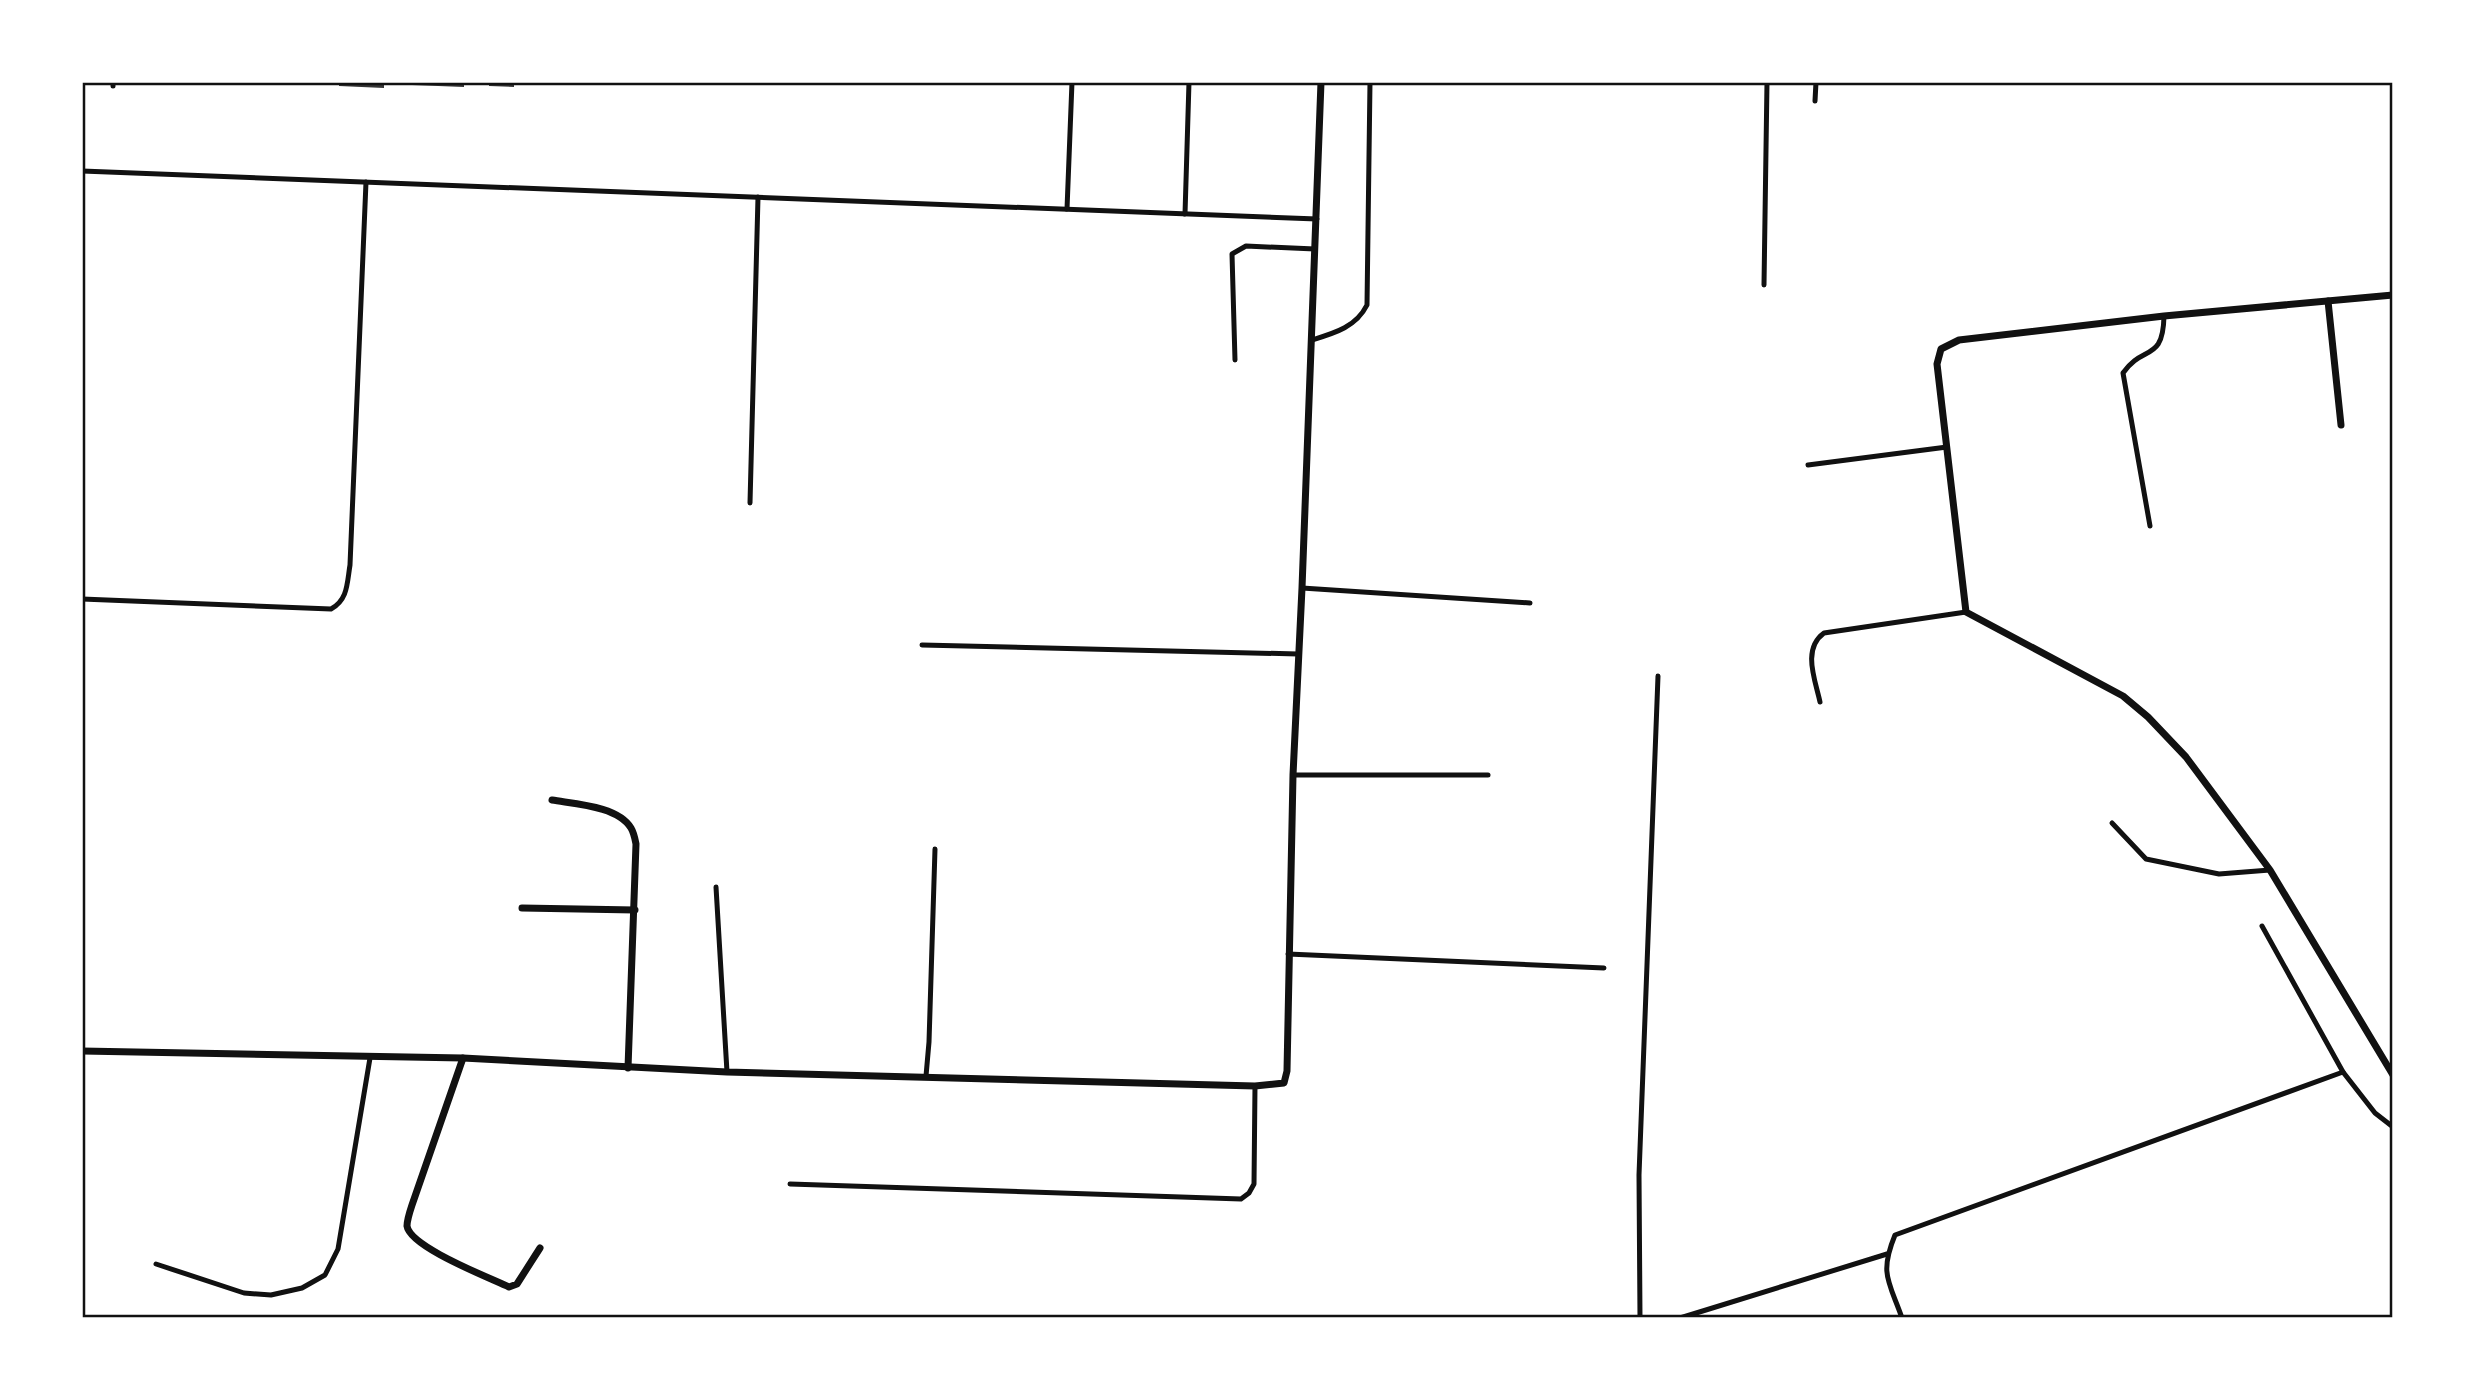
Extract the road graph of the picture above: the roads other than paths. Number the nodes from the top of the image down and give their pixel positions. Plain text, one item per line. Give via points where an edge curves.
1 (1072, 82) edge
2 (1189, 82) edge
3 (1321, 82) edge
4 (1370, 82) edge
5 (1767, 82) edge
6 (1816, 82) edge
7 (1815, 101) dead end
8 (82, 171) edge
9 (366, 182) junction
10 (758, 197) junction
11 (1067, 209) junction
12 (1185, 214) junction
13 (1317, 219) junction
14 (1315, 249) junction
15 (1764, 285) dead end
16 (2393, 295) edge
17 (2328, 301) junction
18 (2164, 316) junction
19 (1312, 340) junction
20 (1235, 360) dead end
21 (2341, 425) dead end
22 (1947, 447) junction
23 (1808, 465) dead end
24 (750, 503) dead end
25 (2150, 526) dead end
26 (1302, 588) junction
27 (82, 599) edge
28 (1530, 603) dead end
29 (1966, 612) junction
30 (922, 645) dead end
31 (1298, 654) junction
32 (1658, 676) dead end
33 (1820, 702) dead end
34 (1293, 775) junction
35 (1488, 775) dead end
36 (552, 800) dead end
37 (2112, 823) dead end
38 (935, 849) dead end
39 (2270, 870) junction
40 (716, 887) dead end
41 (522, 908) dead end
42 (635, 909) junction
43 (2262, 926) dead end
44 (1288, 954) junction
45 (1604, 968) dead end
46 (82, 1051) edge
47 (370, 1058) junction
48 (463, 1058) junction
49 (628, 1068) junction
50 (727, 1072) junction
51 (2343, 1072) junction
52 (2393, 1075) edge
53 (926, 1076) junction
54 (1255, 1086) junction
55 (2393, 1127) edge
56 (790, 1184) dead end
57 (540, 1248) dead end
58 (1887, 1254) junction
59 (156, 1264) dead end
60 (1640, 1318) edge
61 (1679, 1318) edge
62 (1902, 1318) edge

1 - 11 lane
2 - 12 lane
3 - 13 street
4 - 19 lane via 1367,305 1360,318
5 - 15 lane
6 - 7 lane
8 - 9 lane
9 - 10 lane
9 - 27 lane via 350,565 346,595 340,604 331,609
10 - 11 lane
10 - 24 lane
11 - 12 lane
12 - 13 lane
13 - 14 street
14 - 19 street
14 - 20 lane via 1246,246 1232,254
16 - 17 street
17 - 18 street
17 - 21 street
18 - 22 street via 1947,344 1937,364
18 - 25 lane via 2162,339 2154,351 2131,361 2123,373
19 - 26 street
22 - 23 lane
22 - 29 street
26 - 28 lane
26 - 31 street
29 - 33 lane via 1824,633 1813,644 1811,655
29 - 39 street via 2123,696 2140,710 2186,757
30 - 31 lane
31 - 34 street
32 - 60 lane via 1639,1175
34 - 35 lane
34 - 44 street
36 - 42 street via 598,807 623,819 632,829
37 - 39 lane via 2146,859 2219,874
38 - 53 lane
39 - 52 street
40 - 50 lane
41 - 42 street
42 - 49 street
43 - 51 lane
44 - 45 lane
44 - 54 street via 1287,1078 1280,1085
46 - 47 street
47 - 48 street
47 - 59 lane via 338,1249 325,1275 302,1288 271,1295 244,1293
48 - 49 street
48 - 57 street via 407,1226 413,1239 426,1248 509,1287 517,1284
49 - 50 street
50 - 53 street
51 - 55 lane
51 - 58 lane via 1895,1235
53 - 54 street
54 - 56 lane via 1254,1184 1241,1199
58 - 61 lane
58 - 62 lane via 1885,1270

